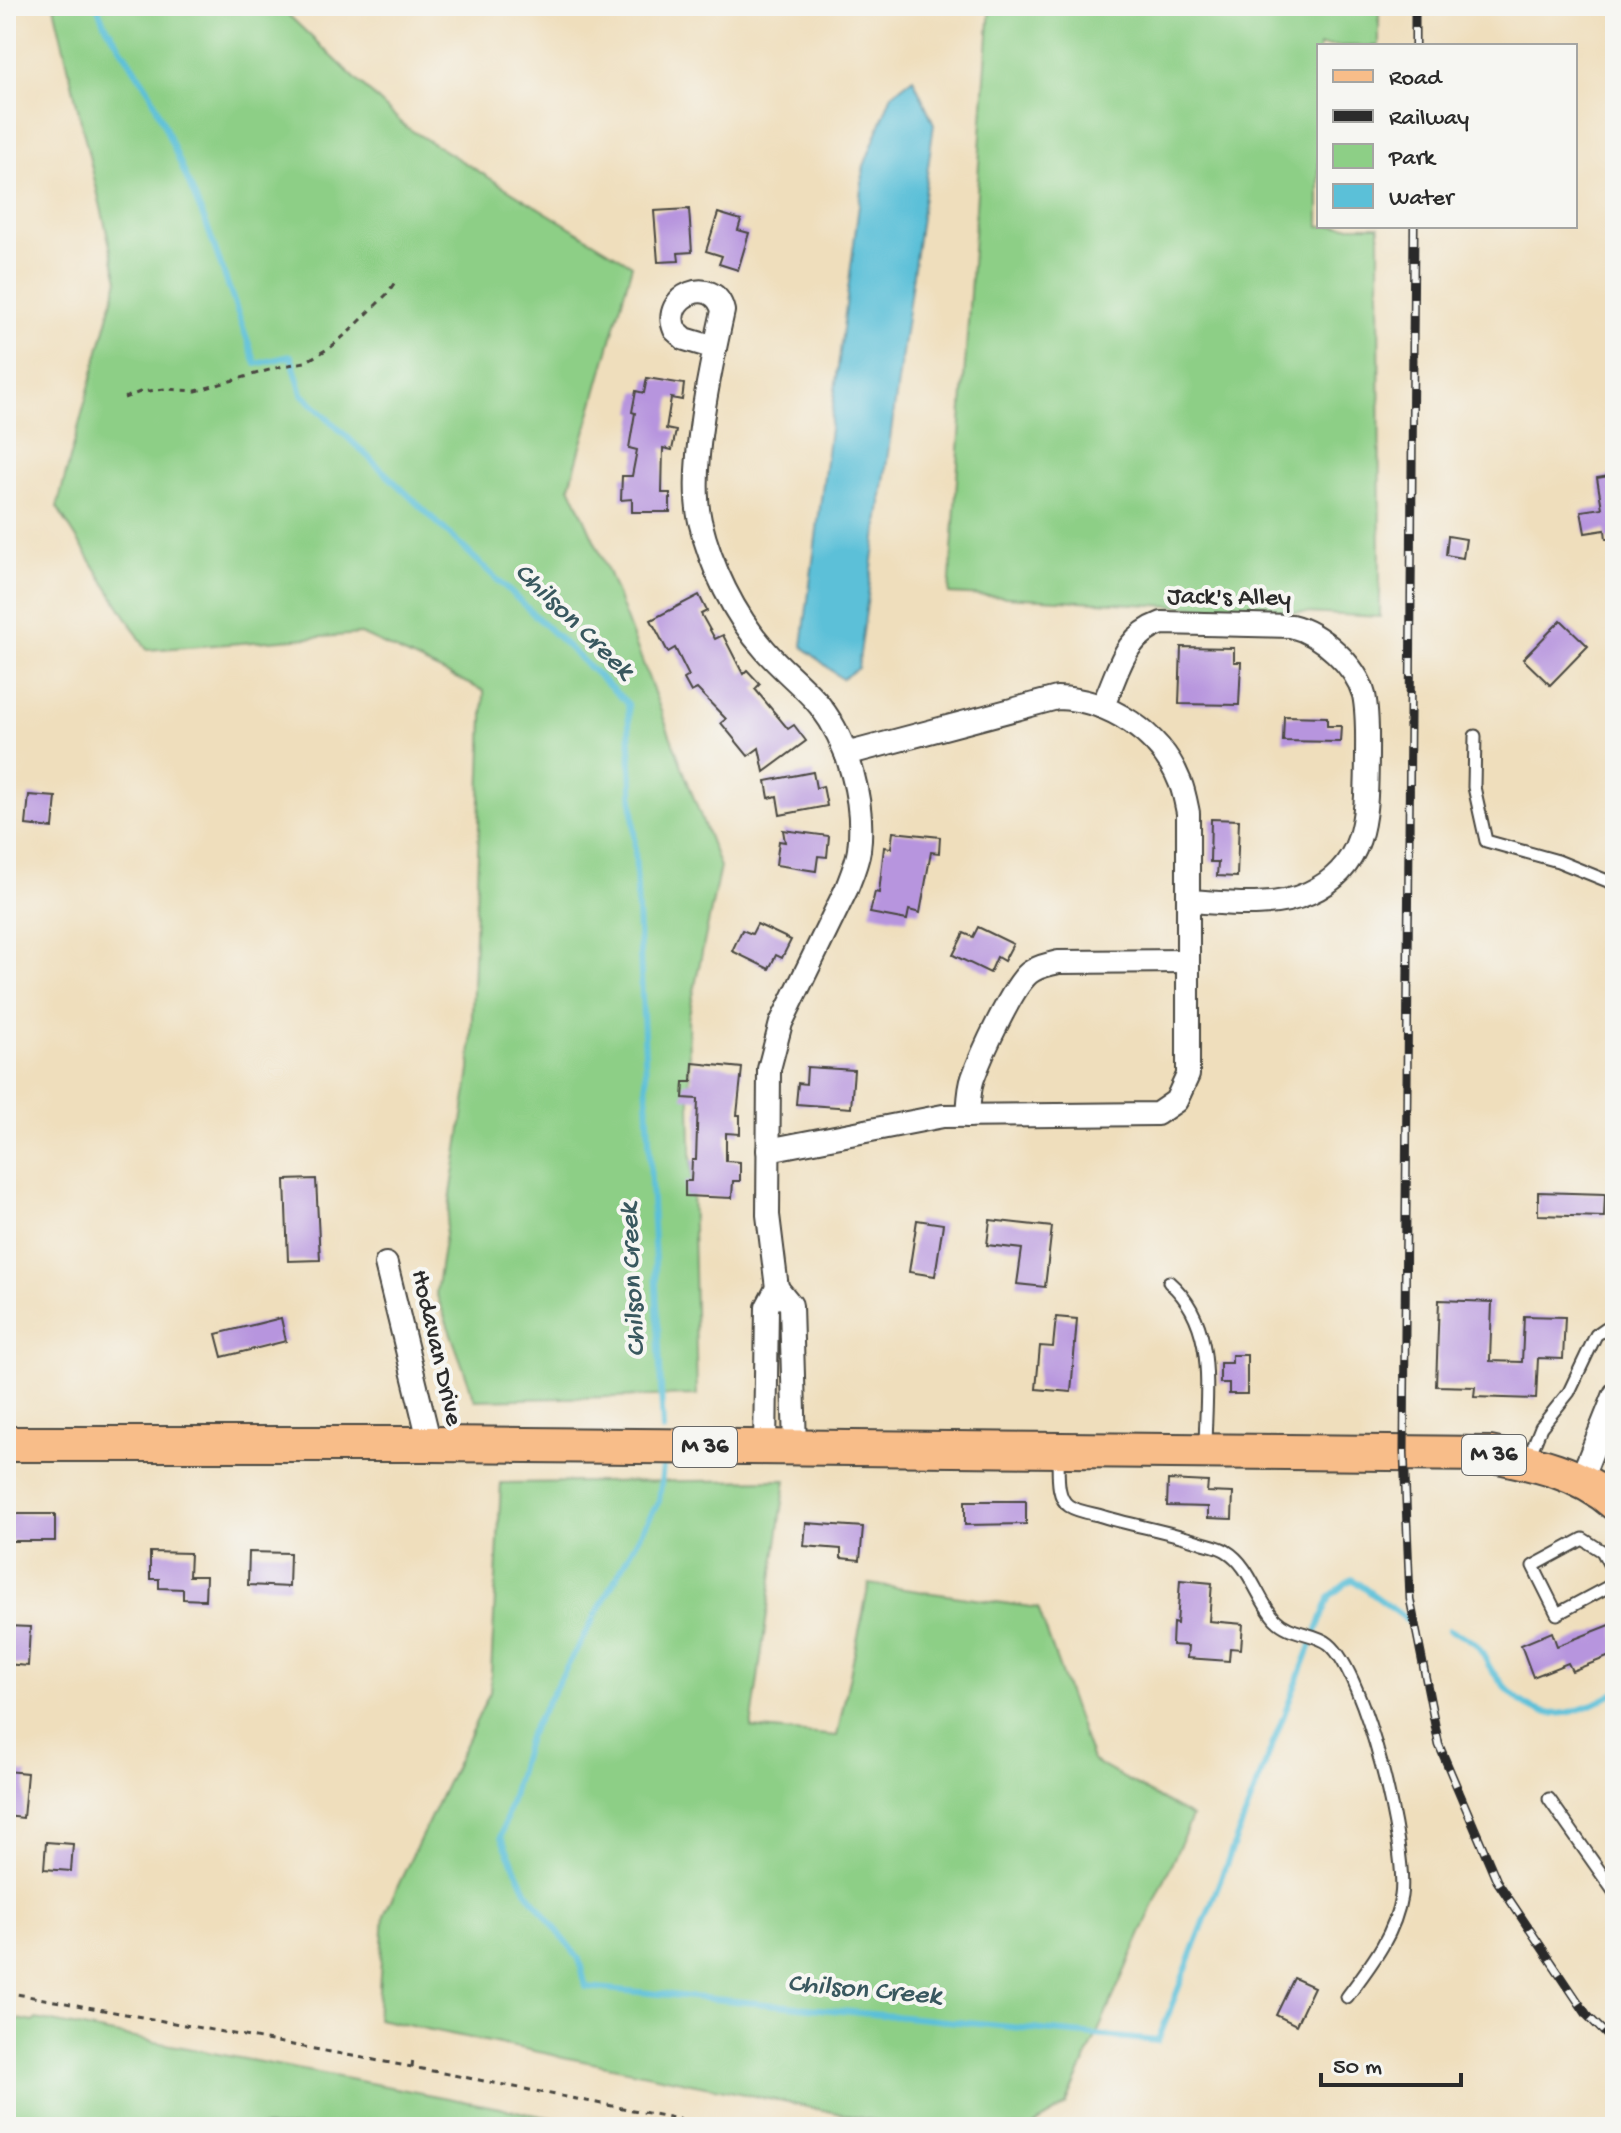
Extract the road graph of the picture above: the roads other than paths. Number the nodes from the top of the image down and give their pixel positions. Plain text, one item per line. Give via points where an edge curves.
1 (715, 348) dead end
2 (1102, 707) junction
3 (1475, 736) dead end
4 (846, 754) junction
5 (1615, 884) edge
6 (1188, 901) junction
7 (1188, 961) junction
8 (968, 1116) junction
9 (768, 1150) junction
10 (386, 1264) dead end
11 (1169, 1282) dead end
12 (1615, 1326) edge
13 (1615, 1394) edge
14 (6, 1444) edge
15 (430, 1444) junction
16 (780, 1448) junction
17 (1058, 1450) junction
18 (1205, 1450) junction
19 (1527, 1461) junction
20 (1581, 1479) junction
21 (1615, 1503) edge
22 (1615, 1575) edge
23 (1615, 1583) edge
24 (1549, 1799) dead end
25 (1615, 1893) edge
26 (1347, 1997) dead end

1 - 4 street via 698,460 700,520 708,546 748,628 820,706
2 - 4 street via 1057,698
2 - 6 street via 1143,732 1180,782 1188,813
2 - 6 street, Jack's Alley via 1133,639 1162,623 1303,629 1345,663 1364,695 1366,809 1359,843 1348,863 1310,893 1278,903
3 - 5 lane via 1474,787 1486,841
4 - 9 street via 859,848 846,890 773,1049
6 - 7 street
7 - 8 street via 1058,962 1038,967 1019,986 971,1081
7 - 8 street via 1188,1075 1167,1109 1157,1114
8 - 9 street via 915,1120
9 - 16 street via 768,1215 777,1288 767,1307
10 - 15 street, Hodavan Drive
11 - 18 lane via 1193,1311 1204,1335
12 - 19 lane via 1596,1335 1569,1392 1541,1427
13 - 20 street
14 - 15 main road, M 36
15 - 16 main road, M 36
16 - 17 main road, M 36
17 - 18 main road, M 36
17 - 26 lane via 1061,1494 1071,1507 1227,1551 1277,1621 1329,1643 1348,1669 1367,1713 1397,1832 1402,1894 1382,1949
18 - 19 main road, M 36 via 1489,1454
19 - 20 main road, M 36
20 - 21 main road, M 36
22 - 23 lane via 1602,1551 1583,1539 1533,1566 1557,1614
24 - 25 lane

